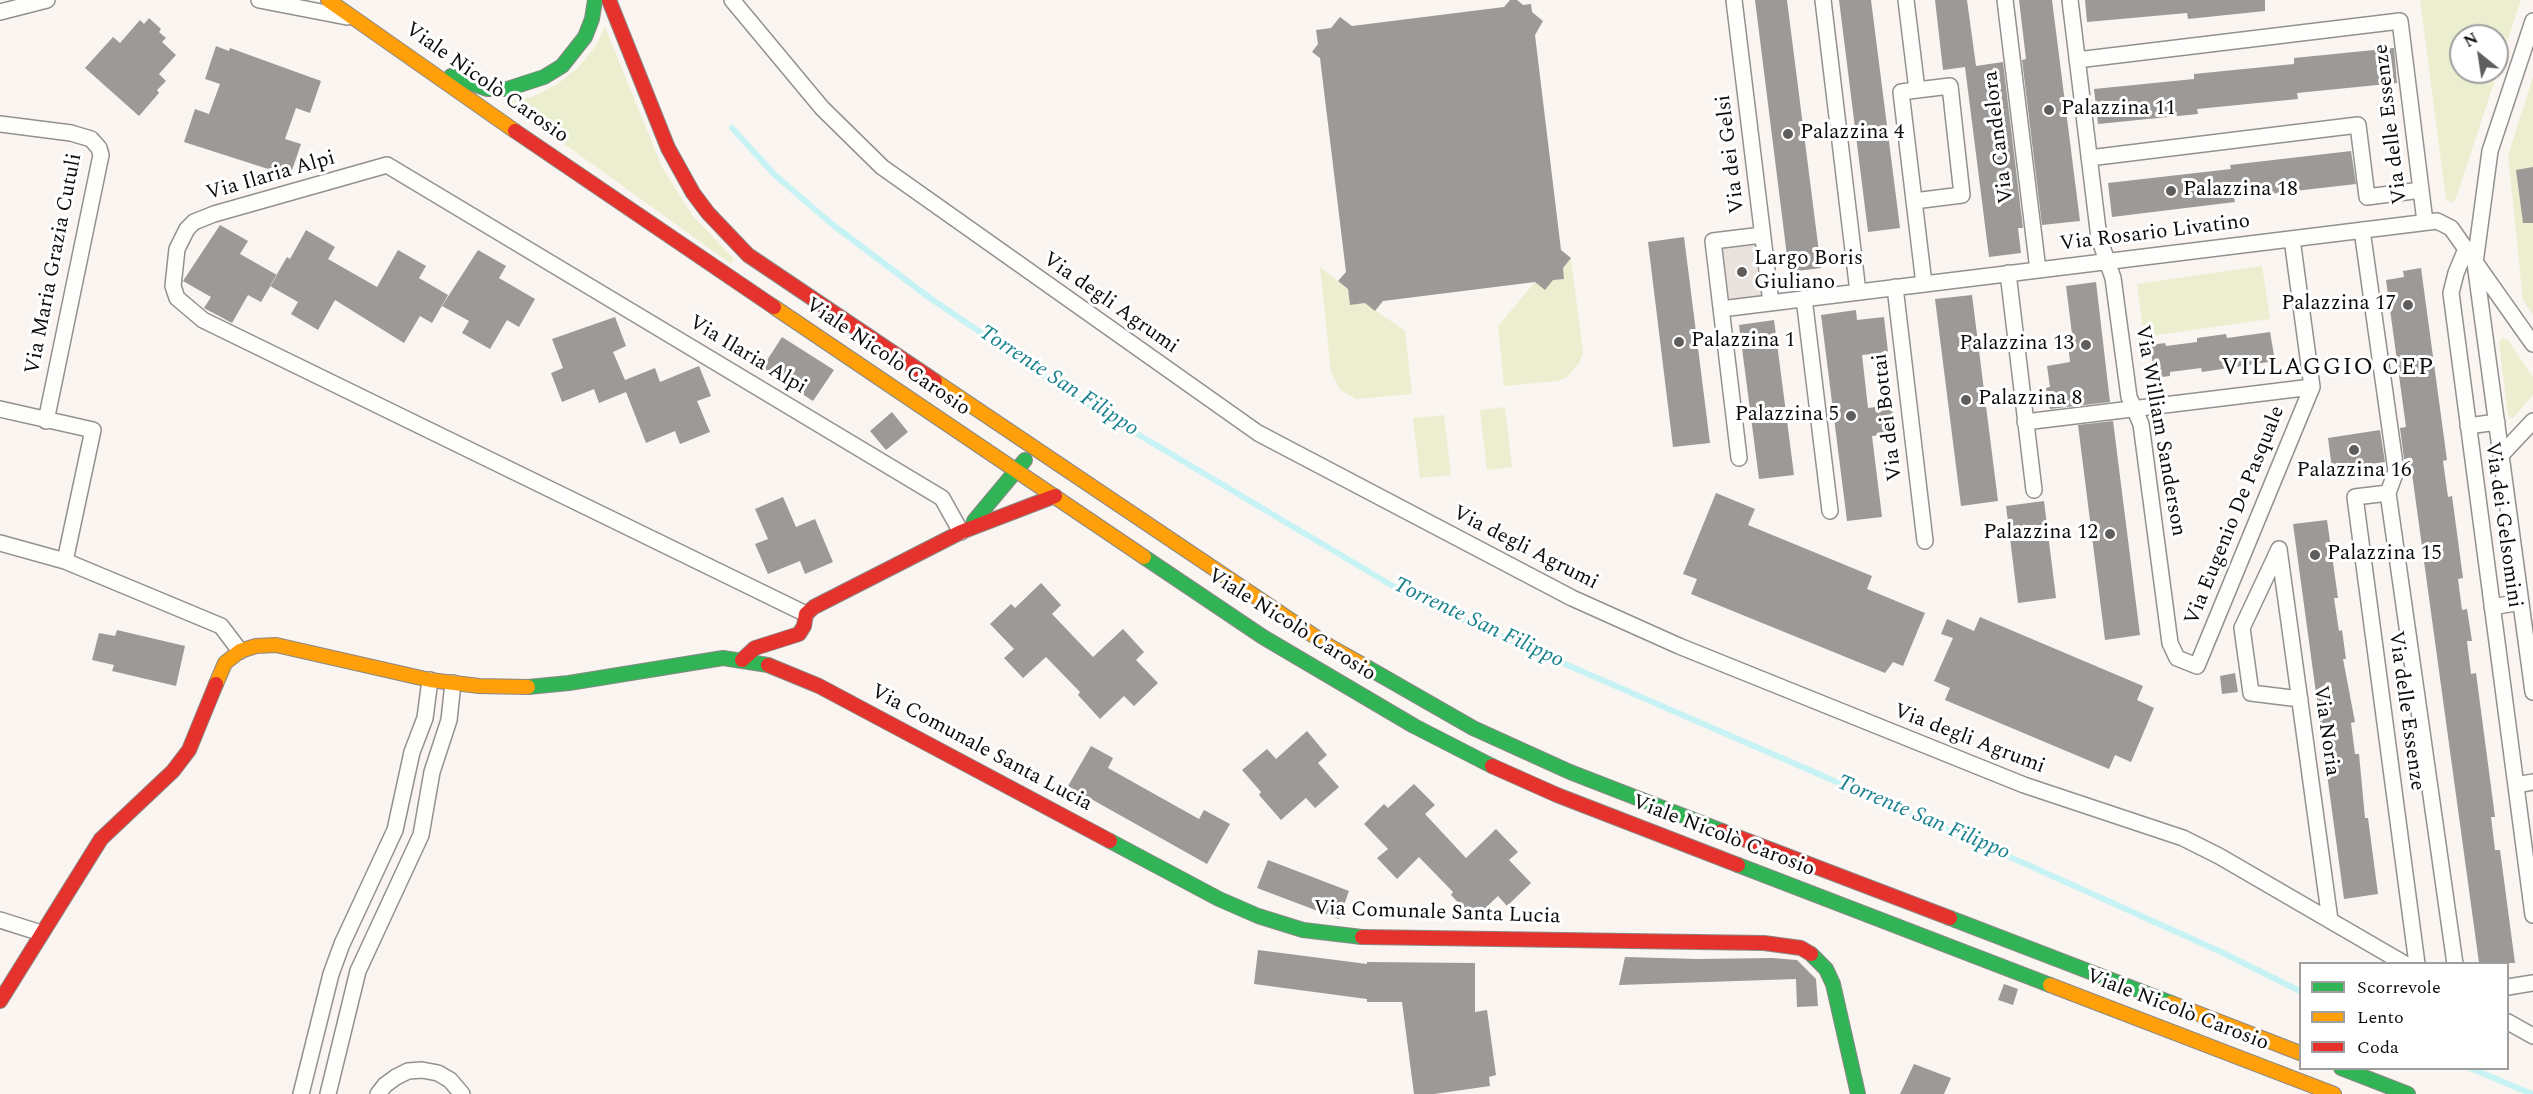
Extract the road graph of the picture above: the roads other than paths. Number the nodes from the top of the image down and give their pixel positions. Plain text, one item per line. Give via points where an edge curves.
1 (47, 0) edge
2 (259, 0) edge
3 (328, 0) edge
4 (595, 0) edge
5 (609, 0) edge
6 (732, 0) edge
7 (1734, 0) edge
8 (1823, 0) edge
9 (1906, 0) edge
10 (2005, 0) edge
11 (2070, 0) edge
12 (0, 12) edge
13 (356, 18) junction
14 (2533, 21) edge
15 (2077, 60) junction
16 (425, 67) junction
17 (1917, 90) junction
18 (0, 124) edge
19 (2089, 158) junction
20 (2421, 190) junction
21 (1914, 201) junction
22 (2425, 222) junction
23 (2362, 230) junction
24 (1762, 235) junction
25 (2292, 239) junction
26 (2466, 249) junction
27 (2107, 261) junction
28 (2475, 263) junction
29 (2037, 270) junction
30 (2008, 273) junction
31 (1924, 284) junction
32 (1895, 287) junction
33 (1858, 292) junction
34 (1804, 298) junction
35 (1770, 303) junction
36 (1722, 309) junction
37 (2533, 344) edge
38 (2312, 387) junction
39 (0, 409) edge
40 (2134, 409) junction
41 (46, 421) junction
42 (2025, 422) junction
43 (2497, 422) junction
44 (2533, 422) edge
45 (2468, 426) junction
46 (1033, 449) junction
47 (2501, 455) junction
48 (1739, 458) dead end
49 (1018, 470) junction
50 (2034, 490) dead end
51 (2388, 493) junction
52 (1055, 496) junction
53 (1830, 511) dead end
54 (967, 530) junction
55 (1925, 541) dead end
56 (0, 543) edge
57 (65, 561) junction
58 (2521, 602) junction
59 (2492, 607) junction
60 (806, 614) junction
61 (240, 651) junction
62 (742, 660) junction
63 (2197, 666) joint
64 (430, 680) junction
65 (453, 683) junction
66 (2533, 692) edge
67 (2300, 699) junction
68 (2533, 782) edge
69 (2516, 785) junction
70 (2533, 915) edge
71 (0, 920) edge
72 (2330, 920) junction
73 (41, 933) junction
74 (2403, 962) edge
75 (2417, 962) edge
76 (2455, 962) edge
77 (2533, 983) edge
78 (2509, 987) edge
79 (0, 1001) edge
80 (2509, 1023) edge
81 (2533, 1036) edge
82 (2299, 1052) edge
83 (2347, 1070) edge
84 (301, 1094) edge
85 (328, 1094) edge
86 (378, 1094) edge
87 (462, 1094) edge
88 (1858, 1094) edge
89 (2334, 1094) edge
90 (2408, 1094) edge

1 - 12 street
2 - 13 street
3 - 13 main road, Viale Nicolò Carosio
4 - 16 main road via 592,19 575,51 562,66 525,85 487,88
5 - 46 main road, Viale Nicolò Carosio via 668,148 693,193 725,233 769,271
6 - 72 street, Via degli Agrumi via 822,108 882,167 1258,433 1572,598 1923,746 2024,785 2183,838
7 - 24 street, Via dei Gelsi
8 - 33 street
9 - 17 street
10 - 29 street, Via Candelora
11 - 15 street, Via William Sanderson
13 - 16 main road, Viale Nicolò Carosio
14 - 28 street, Via dei Gelsomini via 2490,151
15 - 19 street, Via William Sanderson
15 - 20 street, Via delle Essenze via 2400,21
16 - 49 main road, Viale Nicolò Carosio via 576,174
17 - 21 street via 1901,92
17 - 21 street via 1950,86 1962,195
18 - 41 street, Via Maria Grazia Cutuli via 71,133 92,140 101,156
19 - 20 street via 2358,125 2367,197
19 - 27 street, Via William Sanderson via 2099,238
20 - 22 street, Via delle Essenze
21 - 31 street
22 - 23 street, Via Rosario Livatino
22 - 26 street, Via Rosario Livatino via 2444,223
23 - 25 street, Via Rosario Livatino
23 - 51 street, Via delle Essenze via 2396,471
24 - 35 street, Via dei Gelsi
24 - 36 street via 1713,241
25 - 27 street, Via Rosario Livatino
25 - 38 street
26 - 28 street, Via Rosario Livatino
26 - 45 street, Via dei Gelsomini via 2451,293
27 - 29 street, Via Rosario Livatino
27 - 40 street, Via William Sanderson
28 - 37 street, Via Rosario Livatino
28 - 43 street, Via dei Gelsomini
29 - 30 street, Via Rosario Livatino
30 - 31 street, Via Rosario Livatino
30 - 42 street
31 - 32 street, Via Rosario Livatino
32 - 33 street, Via Rosario Livatino
32 - 55 street, Via dei Bottai
33 - 34 street, Via Rosario Livatino
34 - 35 street, Via Rosario Livatino
34 - 53 street
35 - 36 street, Via Rosario Livatino
36 - 48 street
38 - 40 street
38 - 63 street, Via Eugenio De Pasquale
39 - 41 street
40 - 42 street
40 - 63 street, Via William Sanderson via 2141,424 2170,643 2177,658
41 - 57 street via 93,430
42 - 50 street
43 - 45 street
43 - 47 street, Via dei Gelsomini
44 - 47 street
45 - 59 street, Via dei Gelsomini
46 - 49 main road
46 - 82 main road, Viale Nicolò Carosio via 1299,628 1473,728 1581,776
47 - 58 street, Via dei Gelsomini
49 - 52 main road, Viale Nicolò Carosio
49 - 54 main road
51 - 75 street, Via delle Essenze via 2355,497
51 - 76 street, Via delle Essenze
52 - 54 main road
52 - 89 main road, Viale Nicolò Carosio via 1314,669 1432,736 1511,775
54 - 60 main road
54 - 60 street, Via Ilaria Alpi via 942,498 387,165 214,214 187,229 177,249 173,286 177,298 203,321
56 - 57 street
57 - 61 street via 221,626
58 - 59 street
58 - 66 street, Via dei Gelsomini
59 - 69 street, Via dei Gelsomini
60 - 62 main road via 799,634 755,648
61 - 64 main road, Via Comunale Santa Lucia via 276,645
61 - 73 main road via 220,671 189,750 166,778 101,839
62 - 65 main road, Via Comunale Santa Lucia via 723,658 537,687
62 - 88 main road, Via Comunale Santa Lucia via 771,666 819,686 1237,908 1303,930 1363,937 1764,943 1801,948 1826,969 1833,984
64 - 65 main road, Via Comunale Santa Lucia
64 - 84 street via 425,718 412,752 394,830 331,974
65 - 85 street via 449,720 432,772 421,835 358,971
67 - 67 street, Via Noria via 2279,549 2242,628 2251,693
67 - 72 street, Via Noria
68 - 69 street
69 - 70 street, Via dei Gelsomini
71 - 73 street
72 - 74 street, Via degli Agrumi
73 - 79 main road
77 - 78 street
80 - 81 street
83 - 90 main road
86 - 87 street via 396,1077 422,1070 450,1080

